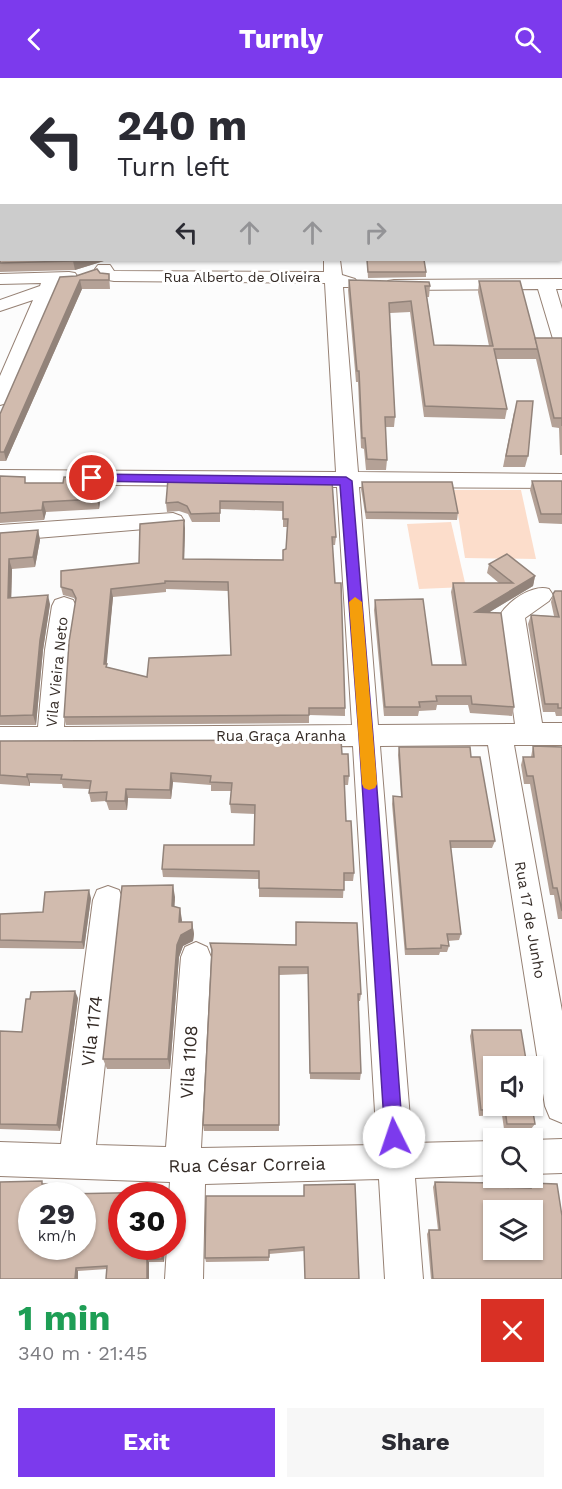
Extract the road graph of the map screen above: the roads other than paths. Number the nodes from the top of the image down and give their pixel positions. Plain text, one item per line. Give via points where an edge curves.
1 (38, 261) edge
2 (117, 263) edge
3 (332, 269) edge
4 (32, 278) junction
5 (0, 279) edge
6 (51, 283) junction
7 (554, 284) edge
8 (0, 306) edge
9 (562, 339) edge
10 (0, 399) edge
11 (0, 477) edge
12 (346, 481) junction
13 (562, 481) edge
14 (179, 521) edge
15 (0, 534) edge
16 (541, 595) dead end
17 (64, 606) dead end
18 (499, 734) junction
19 (530, 734) junction
20 (562, 734) edge
21 (366, 736) junction
22 (50, 737) junction
23 (0, 738) edge
24 (108, 900) dead end
25 (196, 957) dead end
26 (562, 1106) edge
27 (562, 1156) edge
28 (543, 1157) edge
29 (483, 1158) edge
30 (0, 1159) edge
31 (395, 1161) junction
32 (76, 1163) junction
33 (185, 1167) junction
34 (184, 1279) edge
35 (404, 1279) edge

1 - 4 street
2 - 3 street, Rua Alberto de Oliveira via 108,275
2 - 6 street
3 - 7 street, Rua Alberto de Oliveira via 346,283 373,285
3 - 12 street
4 - 5 street
4 - 6 street
6 - 8 street
6 - 10 street
7 - 9 street
11 - 12 street
12 - 13 street
12 - 21 street
14 - 15 street
16 - 19 street via 512,615
17 - 22 street, Vila Vieira Neto
18 - 19 street, Rua Graça Aranha
18 - 21 street, Rua Graça Aranha
18 - 26 street, Rua 17 de Junho
19 - 20 street, Rua Graça Aranha
21 - 22 street, Rua Graça Aranha
21 - 31 street
22 - 23 street, Rua Graça Aranha
24 - 32 street, Vila 1174
25 - 33 street, Vila 1108
27 - 28 street
29 - 31 street, Rua César Correia
30 - 32 street, Rua César Correia
31 - 33 street, Rua César Correia
31 - 35 street
32 - 33 street, Rua César Correia
33 - 34 street, Vila 1108

